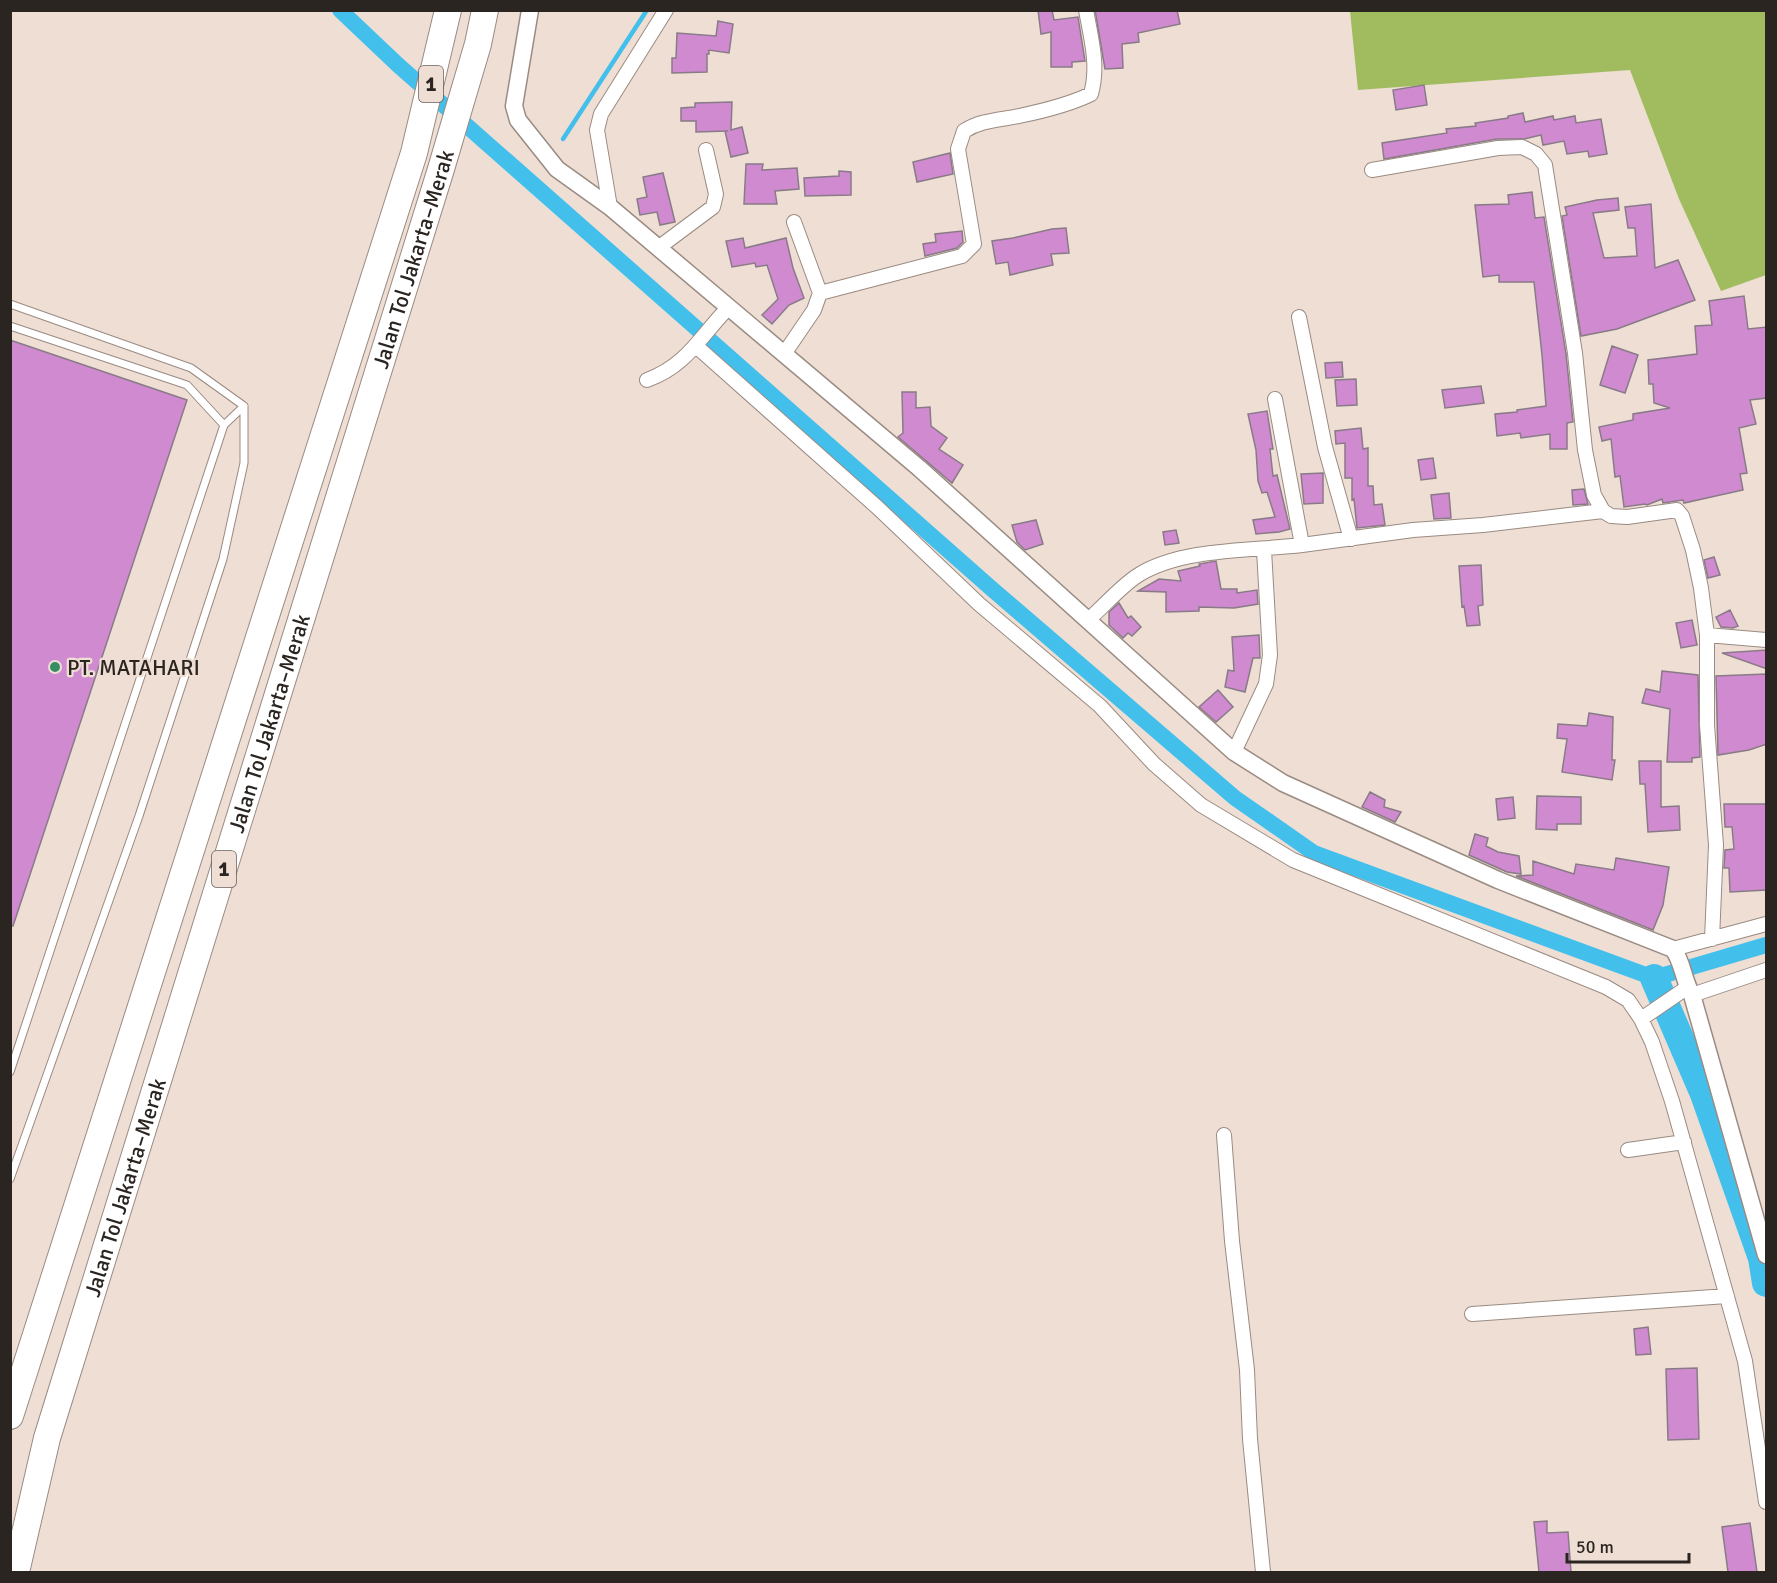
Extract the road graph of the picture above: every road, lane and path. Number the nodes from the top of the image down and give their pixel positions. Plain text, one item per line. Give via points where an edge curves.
1 (485, 10) edge
2 (530, 10) edge
3 (666, 10) edge
4 (1086, 10) edge
5 (448, 13) edge
6 (706, 150) dead end
7 (1372, 170) dead end
8 (610, 207) junction
9 (794, 222) dead end
10 (658, 248) junction
11 (820, 293) junction
12 (10, 304) edge
13 (725, 311) junction
14 (1299, 317) dead end
15 (10, 327) edge
16 (699, 343) junction
17 (784, 354) junction
18 (647, 380) dead end
19 (1275, 399) dead end
20 (244, 406) junction
21 (224, 425) junction
22 (1603, 511) junction
23 (1351, 539) junction
24 (1302, 545) junction
25 (1264, 550) junction
26 (1088, 620) junction
27 (1707, 635) junction
28 (1767, 640) edge
29 (1234, 752) junction
30 (1767, 924) edge
31 (1712, 939) junction
32 (1676, 953) junction
33 (1767, 970) edge
34 (1687, 989) junction
35 (1646, 1015) junction
36 (10, 1072) edge
37 (1224, 1136) dead end
38 (1684, 1142) junction
39 (1628, 1150) dead end
40 (10, 1179) edge
41 (1767, 1256) edge
42 (1727, 1296) junction
43 (1472, 1314) dead end
44 (10, 1416) edge
45 (1767, 1502) edge
46 (16, 1572) edge
47 (1263, 1572) edge

1 - 46 highway, Jalan Tol Jakarta–Merak / 1 via 441,169 47,1438
2 - 8 street via 515,92 518,120 552,164
3 - 8 street via 601,114 597,130
4 - 11 street via 1094,61 1091,94 1022,116 976,124 964,131 958,149 974,244 962,256
5 - 44 highway, Jalan Tol Jakarta–Merak / 1 via 414,153
6 - 10 street via 716,194 713,207
7 - 22 street via 1521,147 1536,154 1545,165 1575,353 1585,450 1594,495
8 - 10 street
9 - 11 street
10 - 13 street
11 - 17 street via 814,310
12 - 20 lane via 191,368
13 - 16 street
13 - 17 street
14 - 23 street via 1325,447
15 - 21 lane via 187,385
16 - 18 street via 665,374
16 - 35 street via 979,604 1100,706 1154,764 1201,805 1293,860 1606,987
17 - 26 street via 919,468
19 - 24 street
20 - 21 lane
20 - 40 lane via 244,463 223,559 135,827
21 - 36 lane
22 - 23 street
22 - 27 street via 1627,517 1677,510 1697,569
23 - 24 street
24 - 25 street
25 - 26 street via 1189,556 1163,563 1138,574
25 - 29 street via 1270,655 1266,684
26 - 29 street
27 - 28 street
27 - 31 street via 1707,726 1716,845
29 - 32 street via 1282,783 1498,880
30 - 31 street
31 - 32 street
32 - 34 street
33 - 34 street
34 - 35 street
34 - 41 street
35 - 38 street
37 - 47 street via 1248,1370 1250,1439
38 - 39 street
38 - 42 street
42 - 43 street
42 - 45 street via 1745,1361

